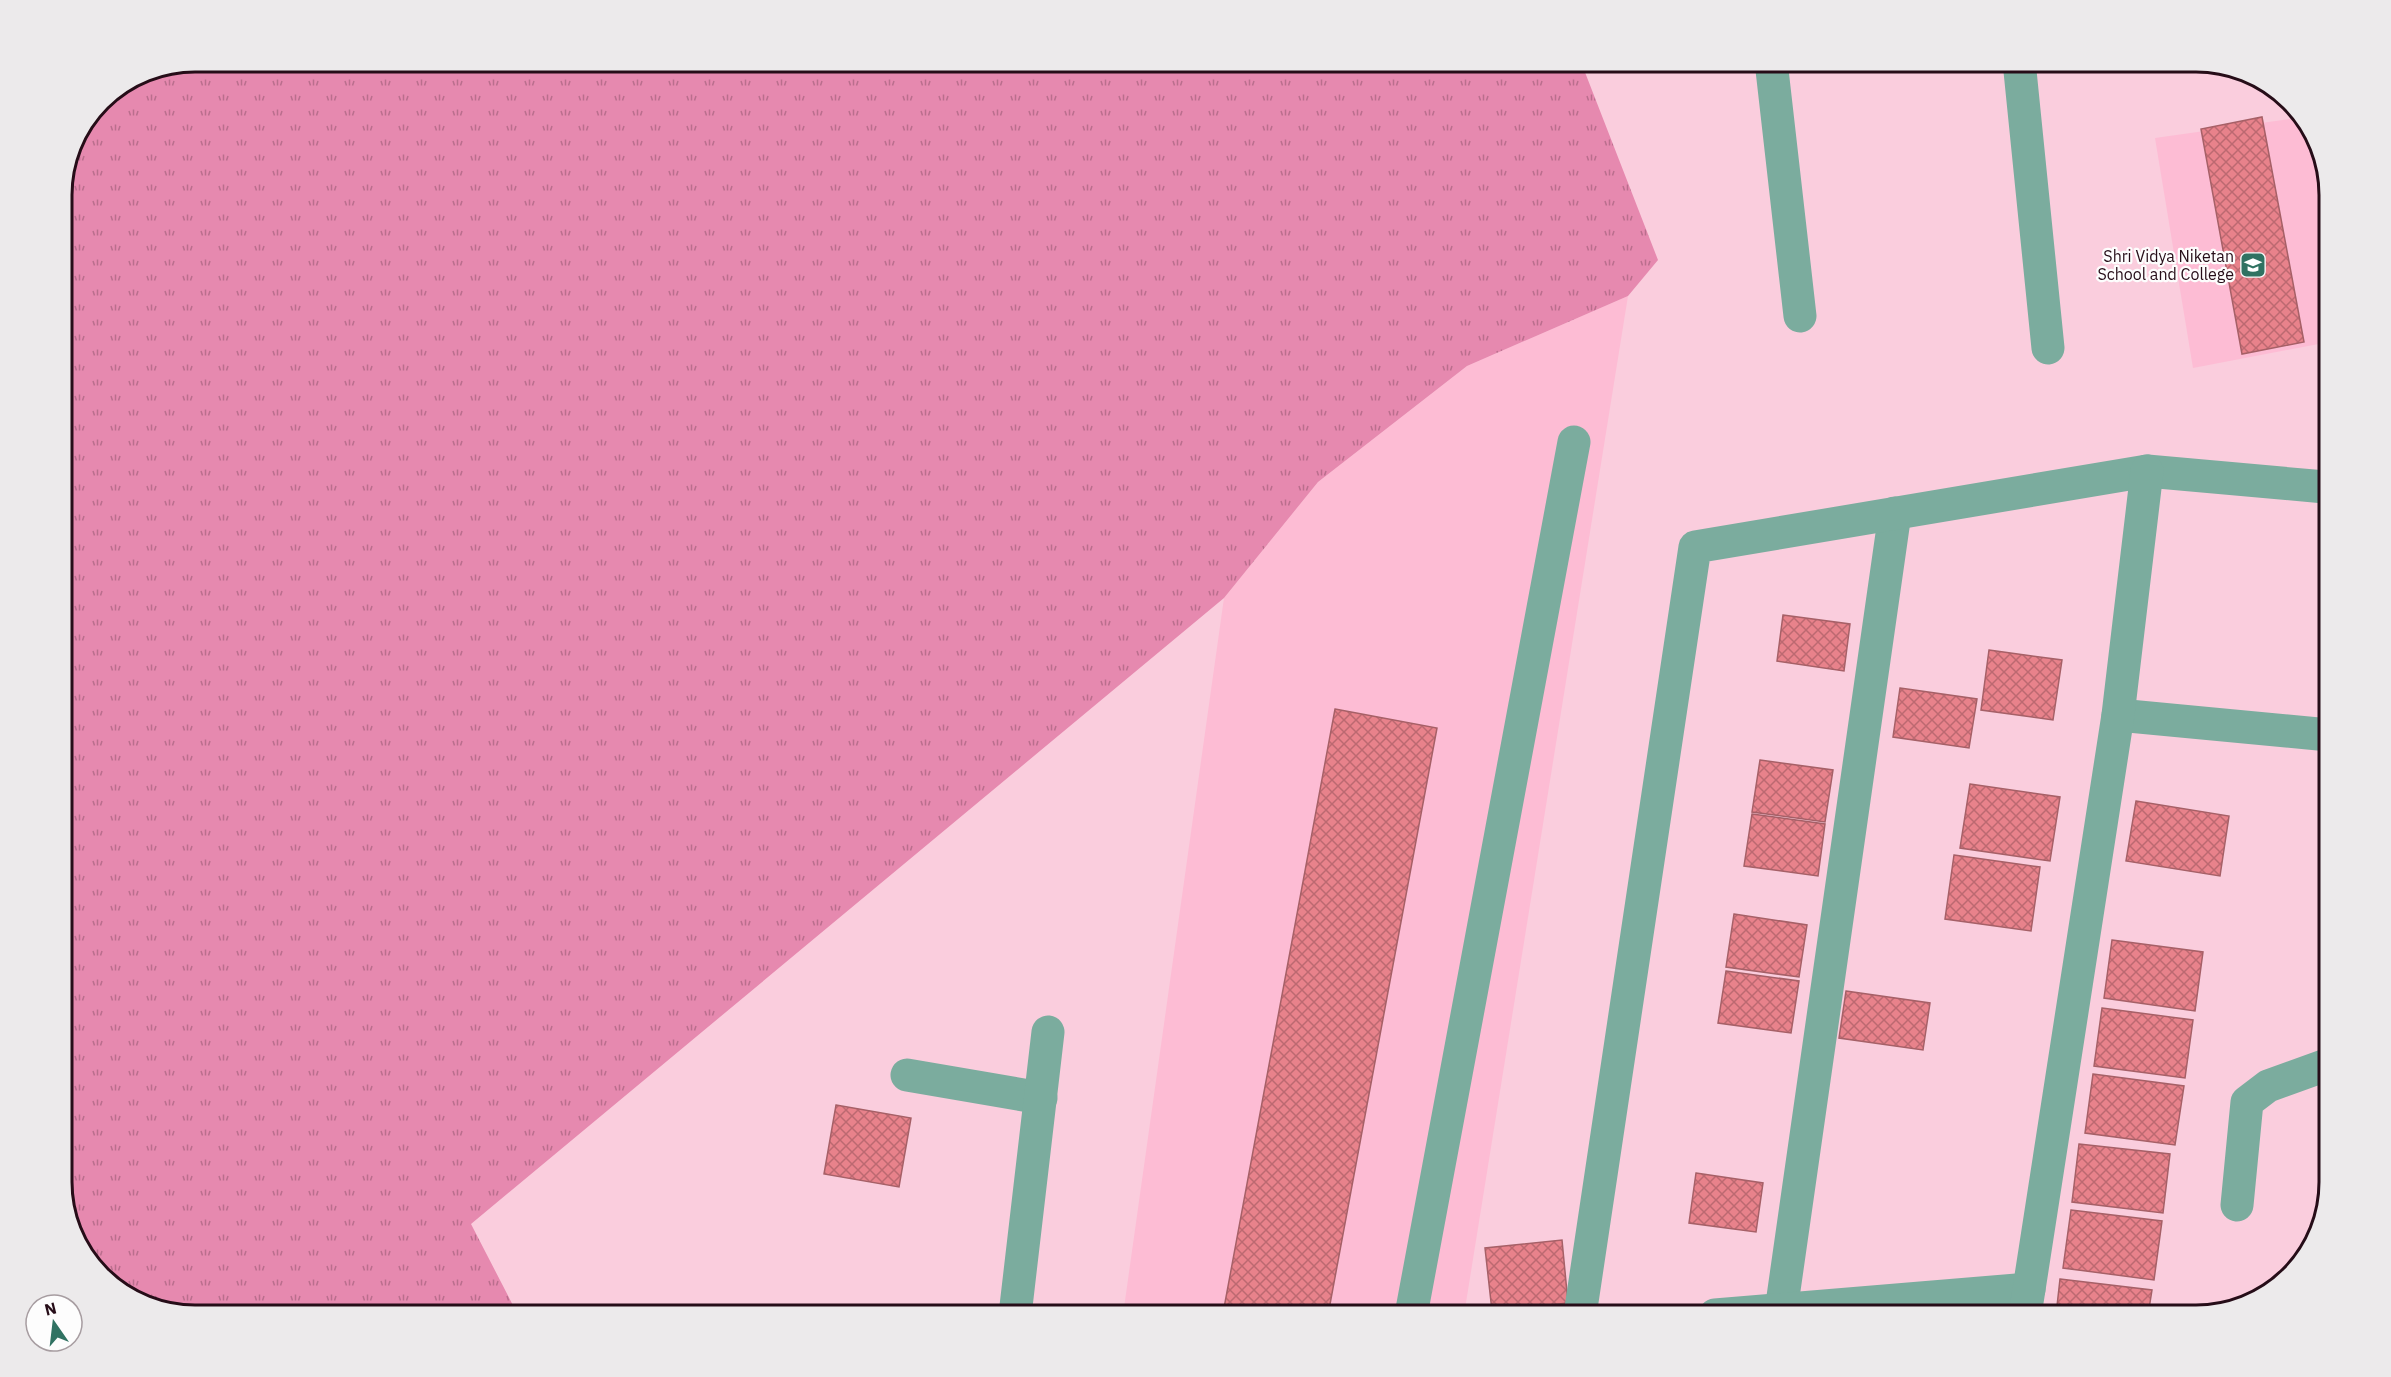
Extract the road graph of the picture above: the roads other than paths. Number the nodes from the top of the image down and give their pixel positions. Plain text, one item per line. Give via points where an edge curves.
1 (1772, 72) edge
2 (2020, 72) edge
3 (1800, 316) dead end
4 (2048, 348) dead end
5 (1574, 442) dead end
6 (2146, 471) junction
7 (2319, 486) edge
8 (1895, 513) junction
9 (2118, 716) junction
10 (2319, 734) edge
11 (1048, 1032) dead end
12 (2319, 1068) edge
13 (907, 1074) dead end
14 (1041, 1098) junction
15 (2237, 1205) dead end
16 (2027, 1302) edge
17 (1016, 1305) edge
18 (1413, 1305) edge
19 (1582, 1305) edge
20 (1782, 1305) edge
21 (1945, 1305) edge

1 - 3 street
2 - 4 street
5 - 18 street
6 - 7 street
6 - 8 street
6 - 9 street
8 - 19 street via 1695,547
8 - 20 street
9 - 10 street
9 - 16 street
11 - 14 street
12 - 15 street via 2268,1086 2247,1102
13 - 14 street
14 - 17 street
16 - 21 street

